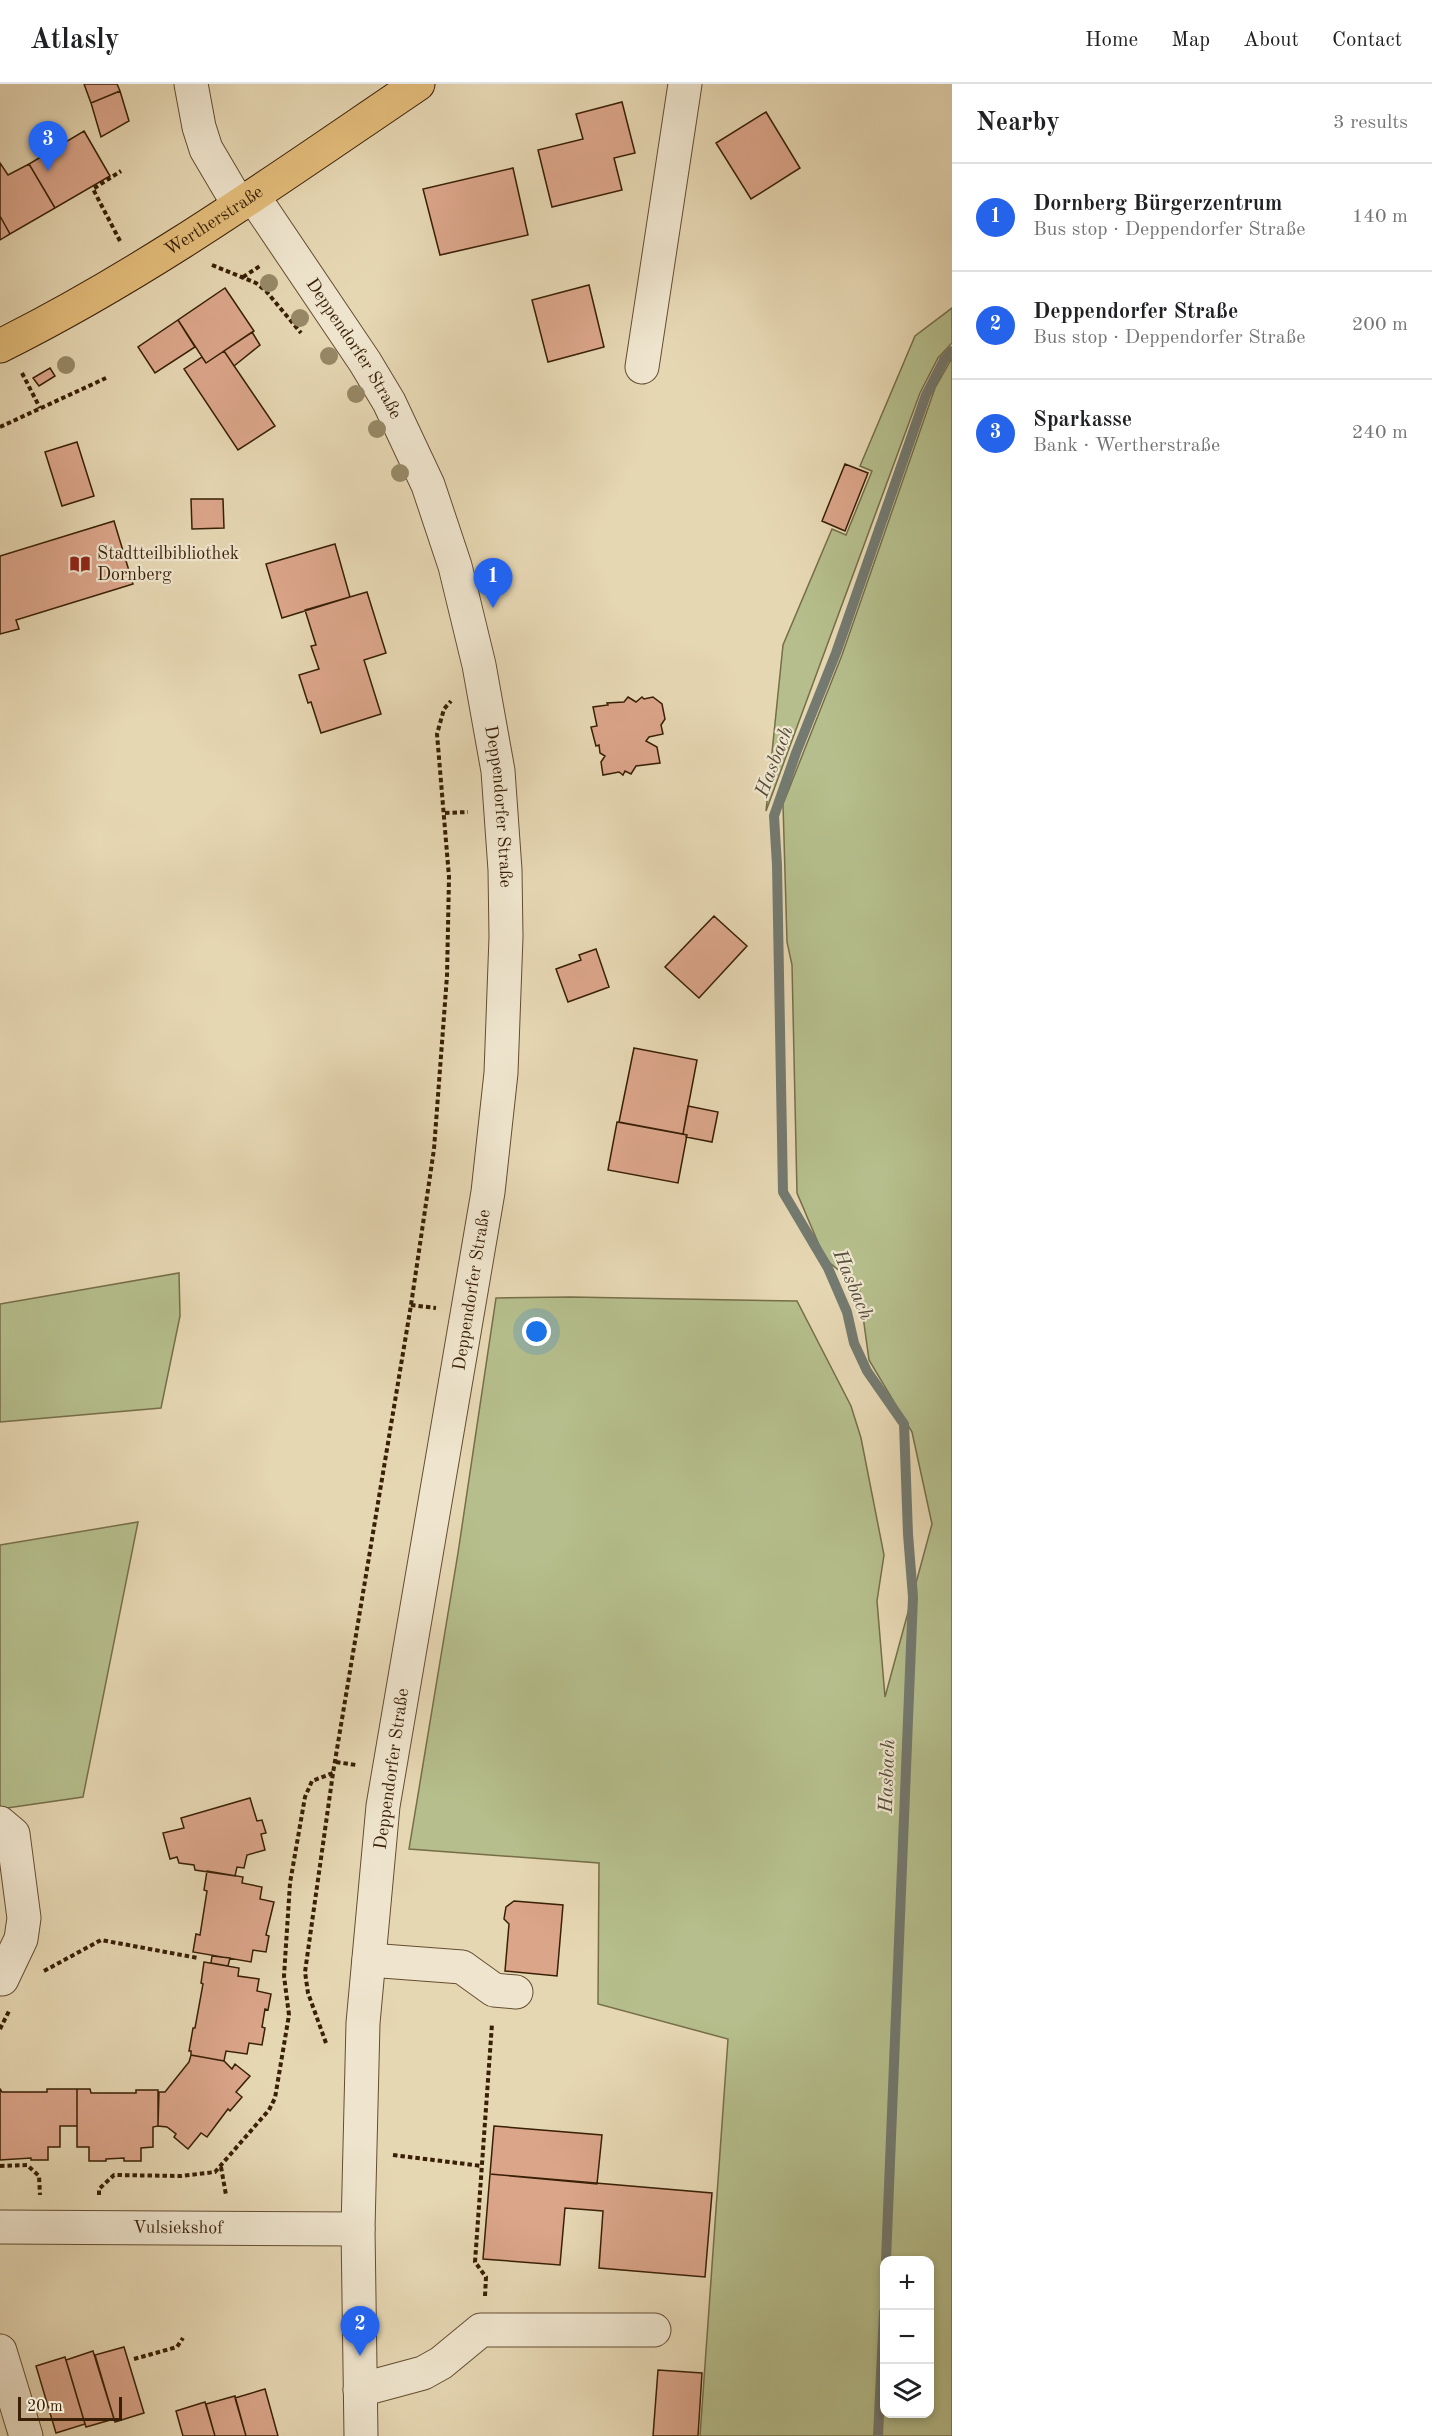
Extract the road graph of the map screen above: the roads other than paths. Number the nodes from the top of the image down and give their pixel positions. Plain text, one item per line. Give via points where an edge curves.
1 (191, 84) edge
2 (418, 84) edge
3 (685, 84) edge
4 (246, 200) junction
5 (0, 346) edge
6 (642, 367) dead end
7 (0, 1823) edge
8 (369, 1960) junction
9 (8, 1991) road end
10 (505, 1991) road end
11 (0, 2227) edge
12 (358, 2229) junction
13 (654, 2330) dead end
14 (0, 2350) edge
15 (360, 2390) junction
16 (26, 2436) edge
17 (361, 2436) edge

1 - 4 street, Deppendorfer Straße via 206,150
2 - 4 main road, Wertherstraße
3 - 6 street
4 - 5 main road, Wertherstraße via 134,270
4 - 8 street, Deppendorfer Straße via 365,362 409,442 441,519 479,664 498,771 506,870 501,1073 488,1192 383,1806
7 - 9 street via 13,1834 24,1918
8 - 10 street via 462,1967
8 - 12 street, Deppendorfer Straße via 363,2023
11 - 12 street, Vulsiekshof
12 - 15 street, Deppendorfer Straße
13 - 15 street via 481,2330 423,2373
14 - 16 street
15 - 17 street, Deppendorfer Straße

